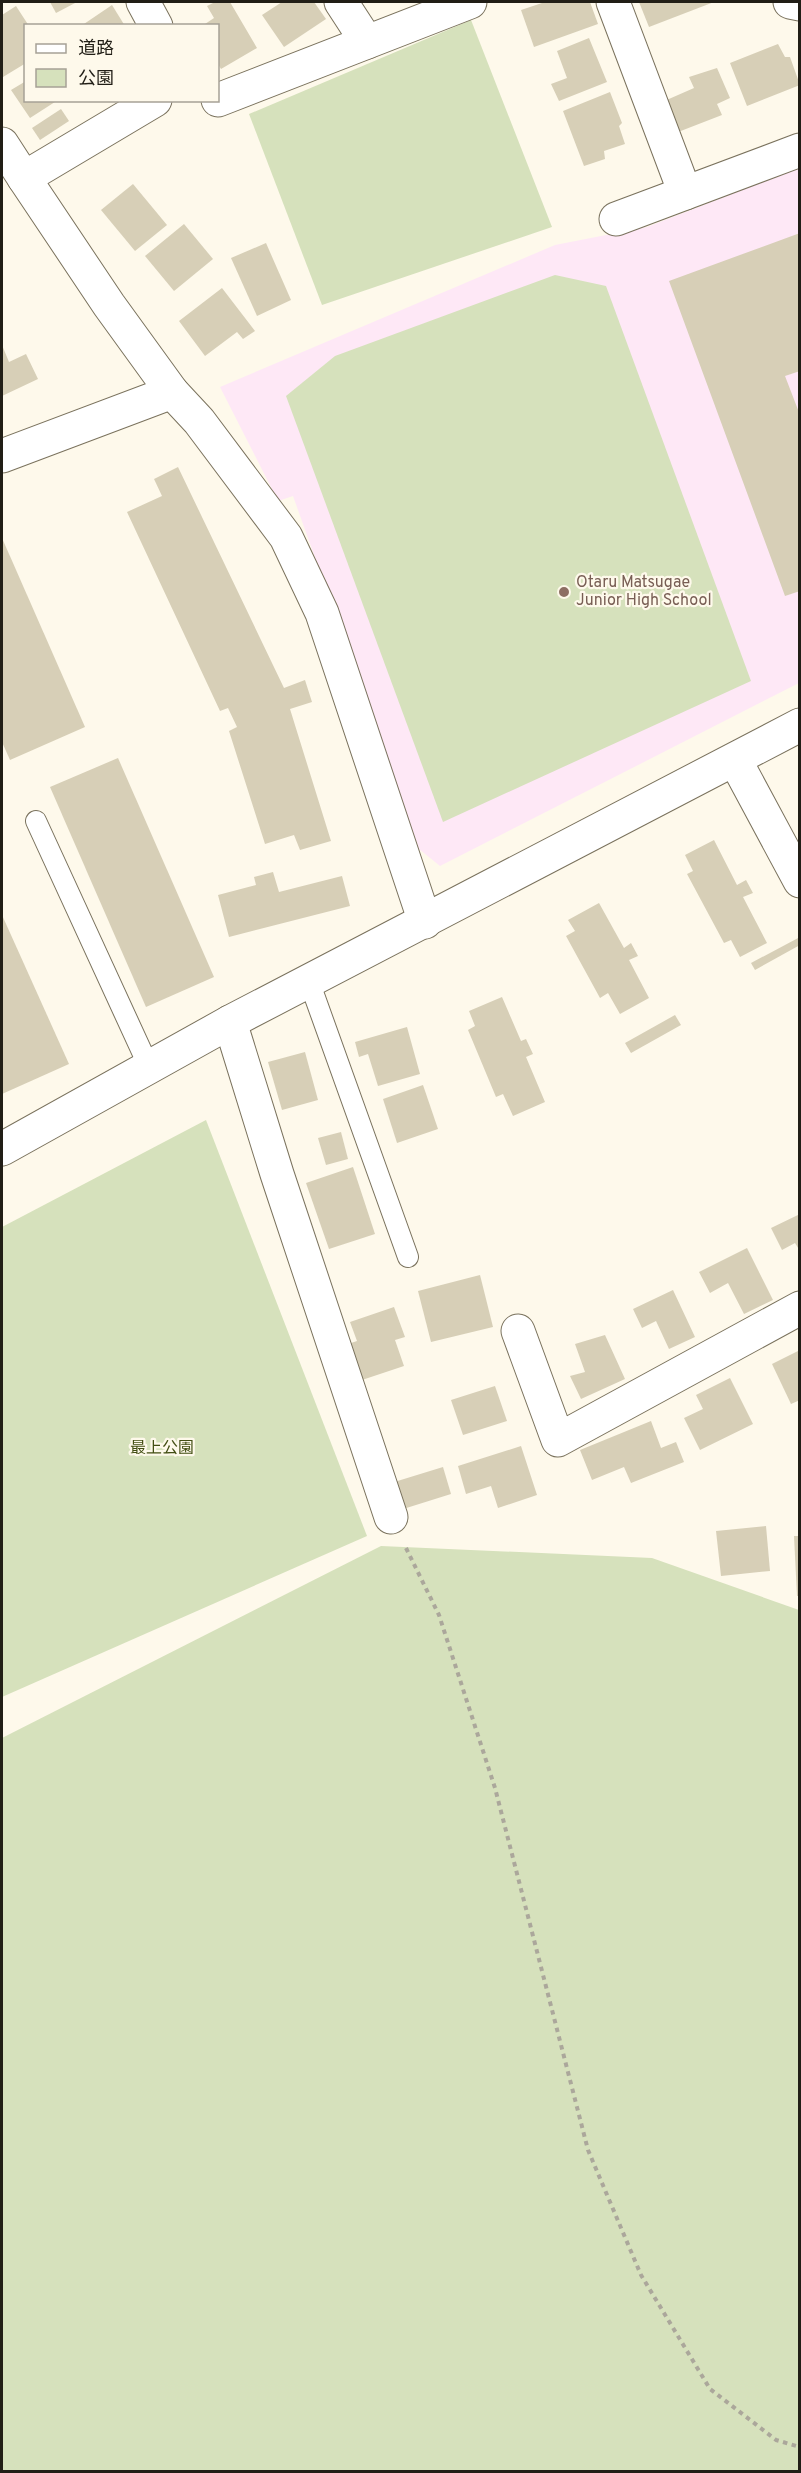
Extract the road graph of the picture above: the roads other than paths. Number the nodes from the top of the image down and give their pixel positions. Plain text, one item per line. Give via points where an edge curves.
1 (143, 2) edge
2 (341, 2) edge
3 (470, 2) edge
4 (613, 2) edge
5 (790, 2) edge
6 (800, 4) edge
7 (155, 24) edge
8 (367, 42) junction
9 (219, 100) edge
10 (151, 102) edge
11 (2, 144) edge
12 (800, 150) edge
13 (24, 178) junction
14 (685, 193) junction
15 (616, 219) dead end
16 (172, 392) junction
17 (2, 456) edge
18 (800, 725) edge
19 (735, 760) junction
20 (36, 821) dead end
21 (800, 881) edge
22 (425, 922) junction
23 (309, 981) junction
24 (230, 1022) junction
25 (149, 1067) junction
26 (2, 1149) edge
27 (408, 1257) dead end
28 (800, 1308) edge
29 (518, 1331) dead end
30 (391, 1517) road end

1 - 7 street
2 - 8 street
3 - 8 street
4 - 14 street
5 - 6 street
8 - 9 street
10 - 13 street
11 - 13 street
12 - 14 street
13 - 16 street
14 - 15 street
16 - 17 street
16 - 22 street via 199,421 286,537 317,602
18 - 19 street
19 - 21 street
19 - 22 street
20 - 25 lane
22 - 23 street
23 - 24 street
23 - 27 lane
24 - 25 street
24 - 30 street
25 - 26 street
28 - 29 street via 558,1440

